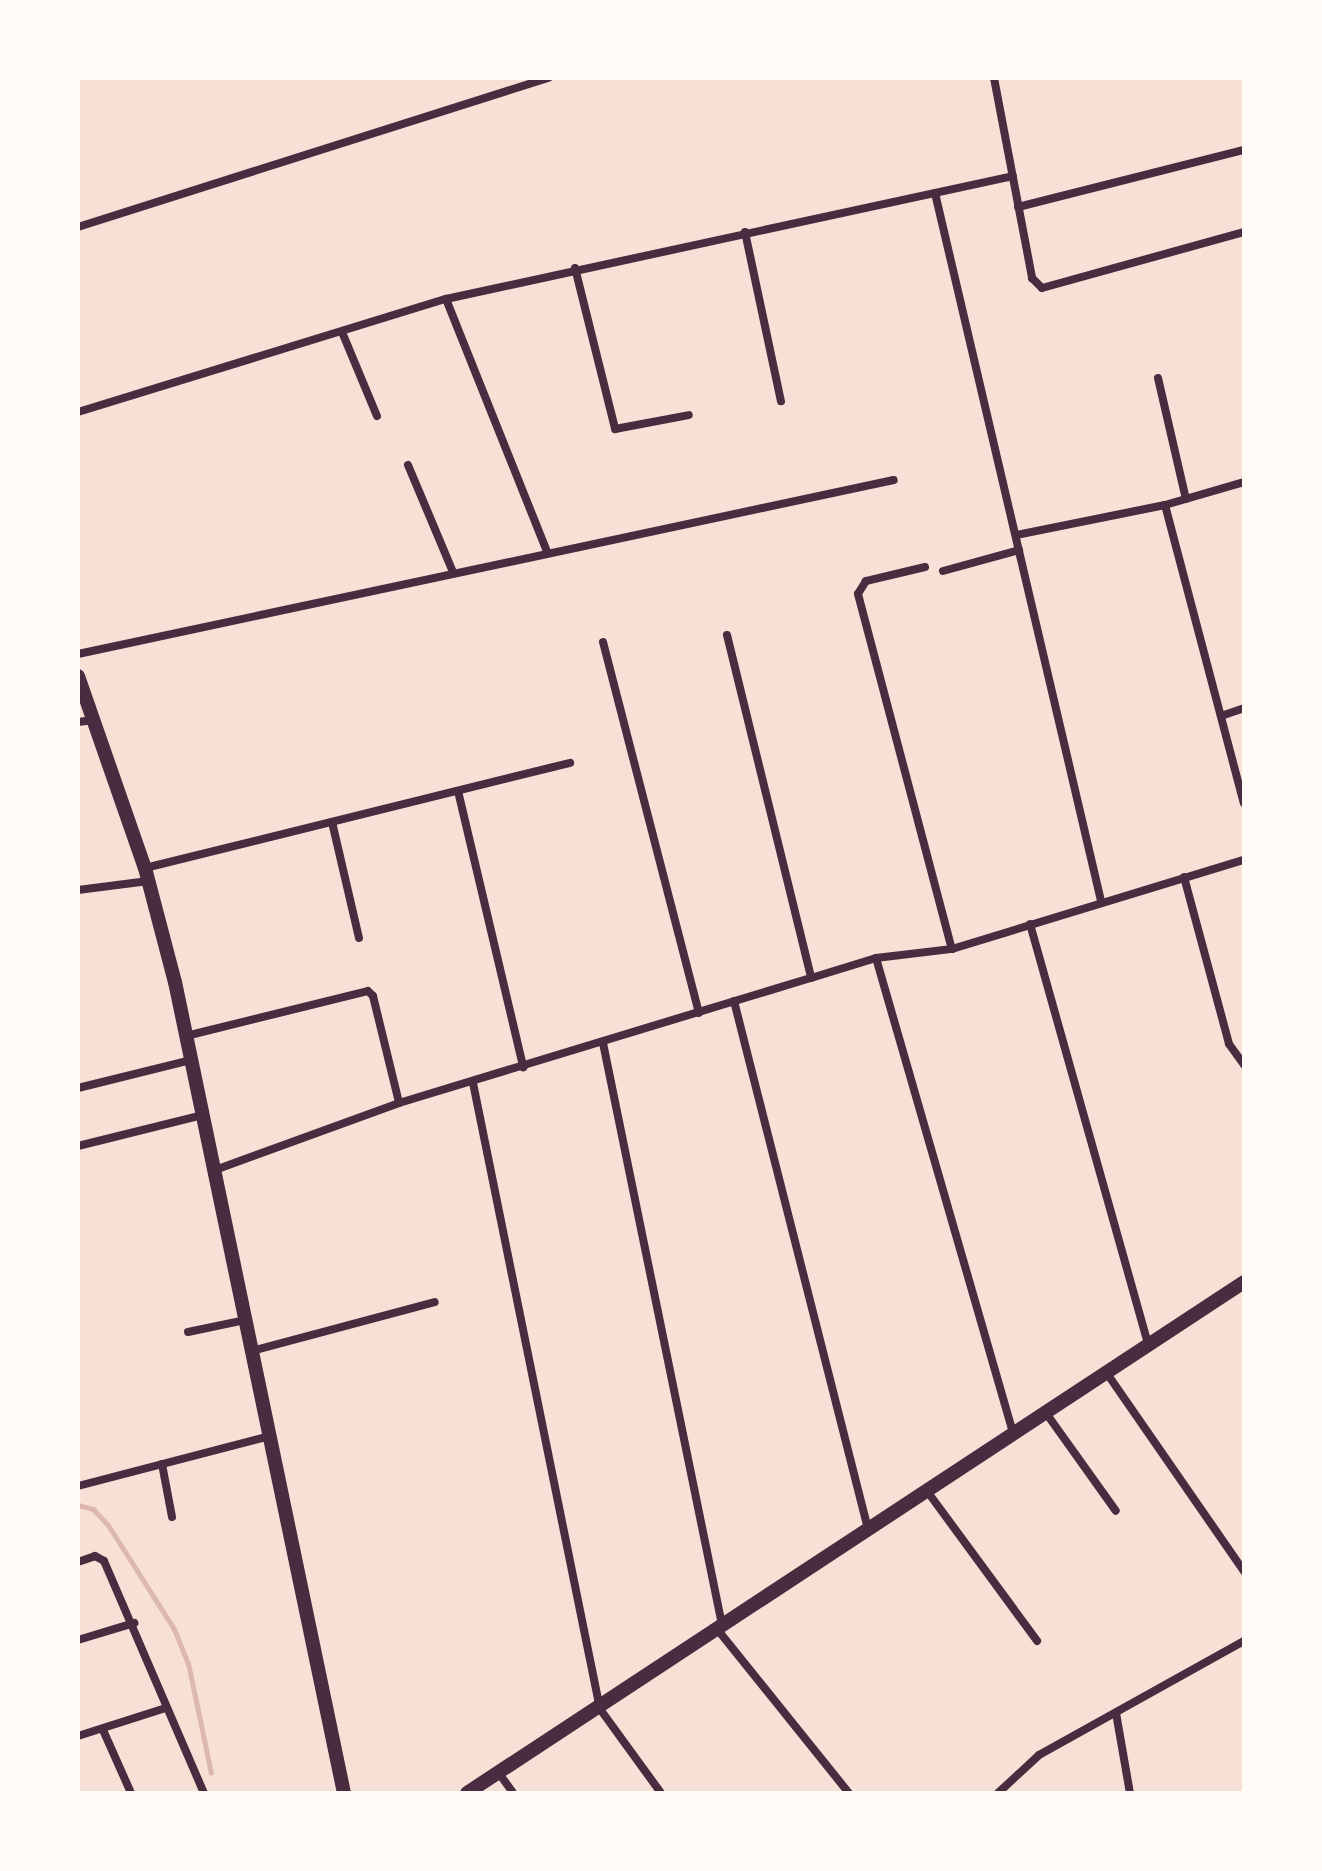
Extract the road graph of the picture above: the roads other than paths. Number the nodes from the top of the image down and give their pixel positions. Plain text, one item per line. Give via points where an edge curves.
1 (549, 78) edge
2 (994, 78) edge
3 (1244, 150) edge
4 (1013, 176) junction
5 (935, 193) junction
6 (1018, 207) junction
7 (78, 227) edge
8 (745, 232) junction
9 (1244, 232) edge
10 (575, 268) junction
11 (446, 299) junction
12 (342, 332) junction
13 (1158, 378) dead end
14 (781, 401) dead end
15 (78, 412) edge
16 (689, 415) dead end
17 (377, 416) dead end
18 (408, 465) dead end
19 (894, 480) dead end
20 (1244, 482) edge
21 (1186, 499) junction
22 (1165, 505) junction
23 (1016, 535) junction
24 (1019, 550) junction
25 (547, 552) junction
26 (925, 567) dead end
27 (943, 571) dead end
28 (453, 572) junction
29 (727, 635) dead end
30 (603, 642) dead end
31 (78, 654) edge
32 (78, 676) edge
33 (1244, 708) edge
34 (1221, 716) junction
35 (95, 720) junction
36 (78, 722) edge
37 (570, 763) dead end
38 (458, 791) junction
39 (1244, 803) edge
40 (332, 822) junction
41 (1244, 860) edge
42 (147, 874) junction
43 (1184, 877) junction
44 (78, 890) edge
45 (1101, 901) junction
46 (1030, 924) junction
47 (359, 938) dead end
48 (952, 949) junction
49 (876, 958) junction
50 (811, 978) junction
51 (734, 1001) junction
52 (699, 1013) junction
53 (186, 1036) junction
54 (603, 1043) junction
55 (191, 1060) junction
56 (1244, 1065) edge
57 (523, 1067) junction
58 (473, 1083) junction
59 (78, 1088) edge
60 (399, 1103) junction
61 (202, 1115) junction
62 (78, 1146) edge
63 (215, 1170) junction
64 (1244, 1282) edge
65 (435, 1302) dead end
66 (245, 1320) junction
67 (188, 1332) dead end
68 (1148, 1344) junction
69 (252, 1351) junction
70 (1106, 1372) junction
71 (1046, 1413) junction
72 (1014, 1435) junction
73 (270, 1436) junction
74 (162, 1464) junction
75 (78, 1486) edge
76 (927, 1491) junction
77 (1116, 1511) dead end
78 (172, 1517) dead end
79 (868, 1529) junction
80 (78, 1562) edge
81 (1244, 1571) edge
82 (134, 1623) junction
83 (720, 1627) junction
84 (78, 1640) edge
85 (1037, 1641) dead end
86 (1244, 1641) edge
87 (166, 1708) junction
88 (600, 1709) junction
89 (1116, 1713) junction
90 (103, 1730) junction
91 (78, 1736) edge
92 (498, 1772) junction
93 (131, 1793) edge
94 (204, 1793) edge
95 (344, 1793) edge
96 (467, 1793) edge
97 (513, 1793) edge
98 (661, 1793) edge
99 (849, 1793) edge
100 (998, 1793) edge
101 (1130, 1793) edge

1 - 7 street
2 - 4 street
3 - 6 street
4 - 5 street
4 - 6 street
5 - 8 street
5 - 23 street
6 - 9 street via 1032,278 1042,288
8 - 10 street
8 - 14 street
10 - 11 street
10 - 16 street via 615,429
11 - 12 street
11 - 25 street
12 - 15 street
12 - 17 street
13 - 21 street
18 - 28 street
19 - 25 street
20 - 21 street
21 - 22 street
22 - 23 street
22 - 34 street
23 - 24 street
24 - 27 street
24 - 45 street
25 - 28 street
26 - 48 street via 866,581 858,594
28 - 31 street
29 - 50 street
30 - 52 street
32 - 35 street
33 - 34 street
34 - 39 street
35 - 36 street
35 - 42 street
37 - 38 street
38 - 40 street
38 - 57 street
40 - 42 street
40 - 47 street
41 - 43 street
42 - 44 street
42 - 53 street
43 - 45 street
43 - 56 street via 1229,1044
45 - 46 street
46 - 48 street
46 - 68 street
48 - 49 street
49 - 50 street
49 - 72 street
50 - 51 street
51 - 52 street
51 - 79 street
52 - 54 street
53 - 55 street
53 - 60 street via 368,991
54 - 57 street
54 - 83 street
55 - 59 street
55 - 61 street
57 - 58 street
58 - 60 street
58 - 88 street
60 - 63 street
61 - 62 street
61 - 63 street
63 - 66 street
64 - 68 street
65 - 69 street
66 - 67 street
66 - 69 street
68 - 70 street
69 - 73 street
70 - 71 street
70 - 81 street
71 - 72 street
71 - 77 street
72 - 76 street
73 - 74 street
73 - 95 street
74 - 75 street
74 - 78 street
76 - 79 street
76 - 85 street
79 - 83 street
80 - 82 street via 95,1556 104,1561
82 - 84 street
82 - 87 street
83 - 88 street
83 - 99 street
86 - 89 street
87 - 90 street
87 - 94 street
88 - 92 street
88 - 98 street
89 - 100 street via 1039,1755
89 - 101 street
90 - 91 street
90 - 93 street
92 - 96 street
92 - 97 street

